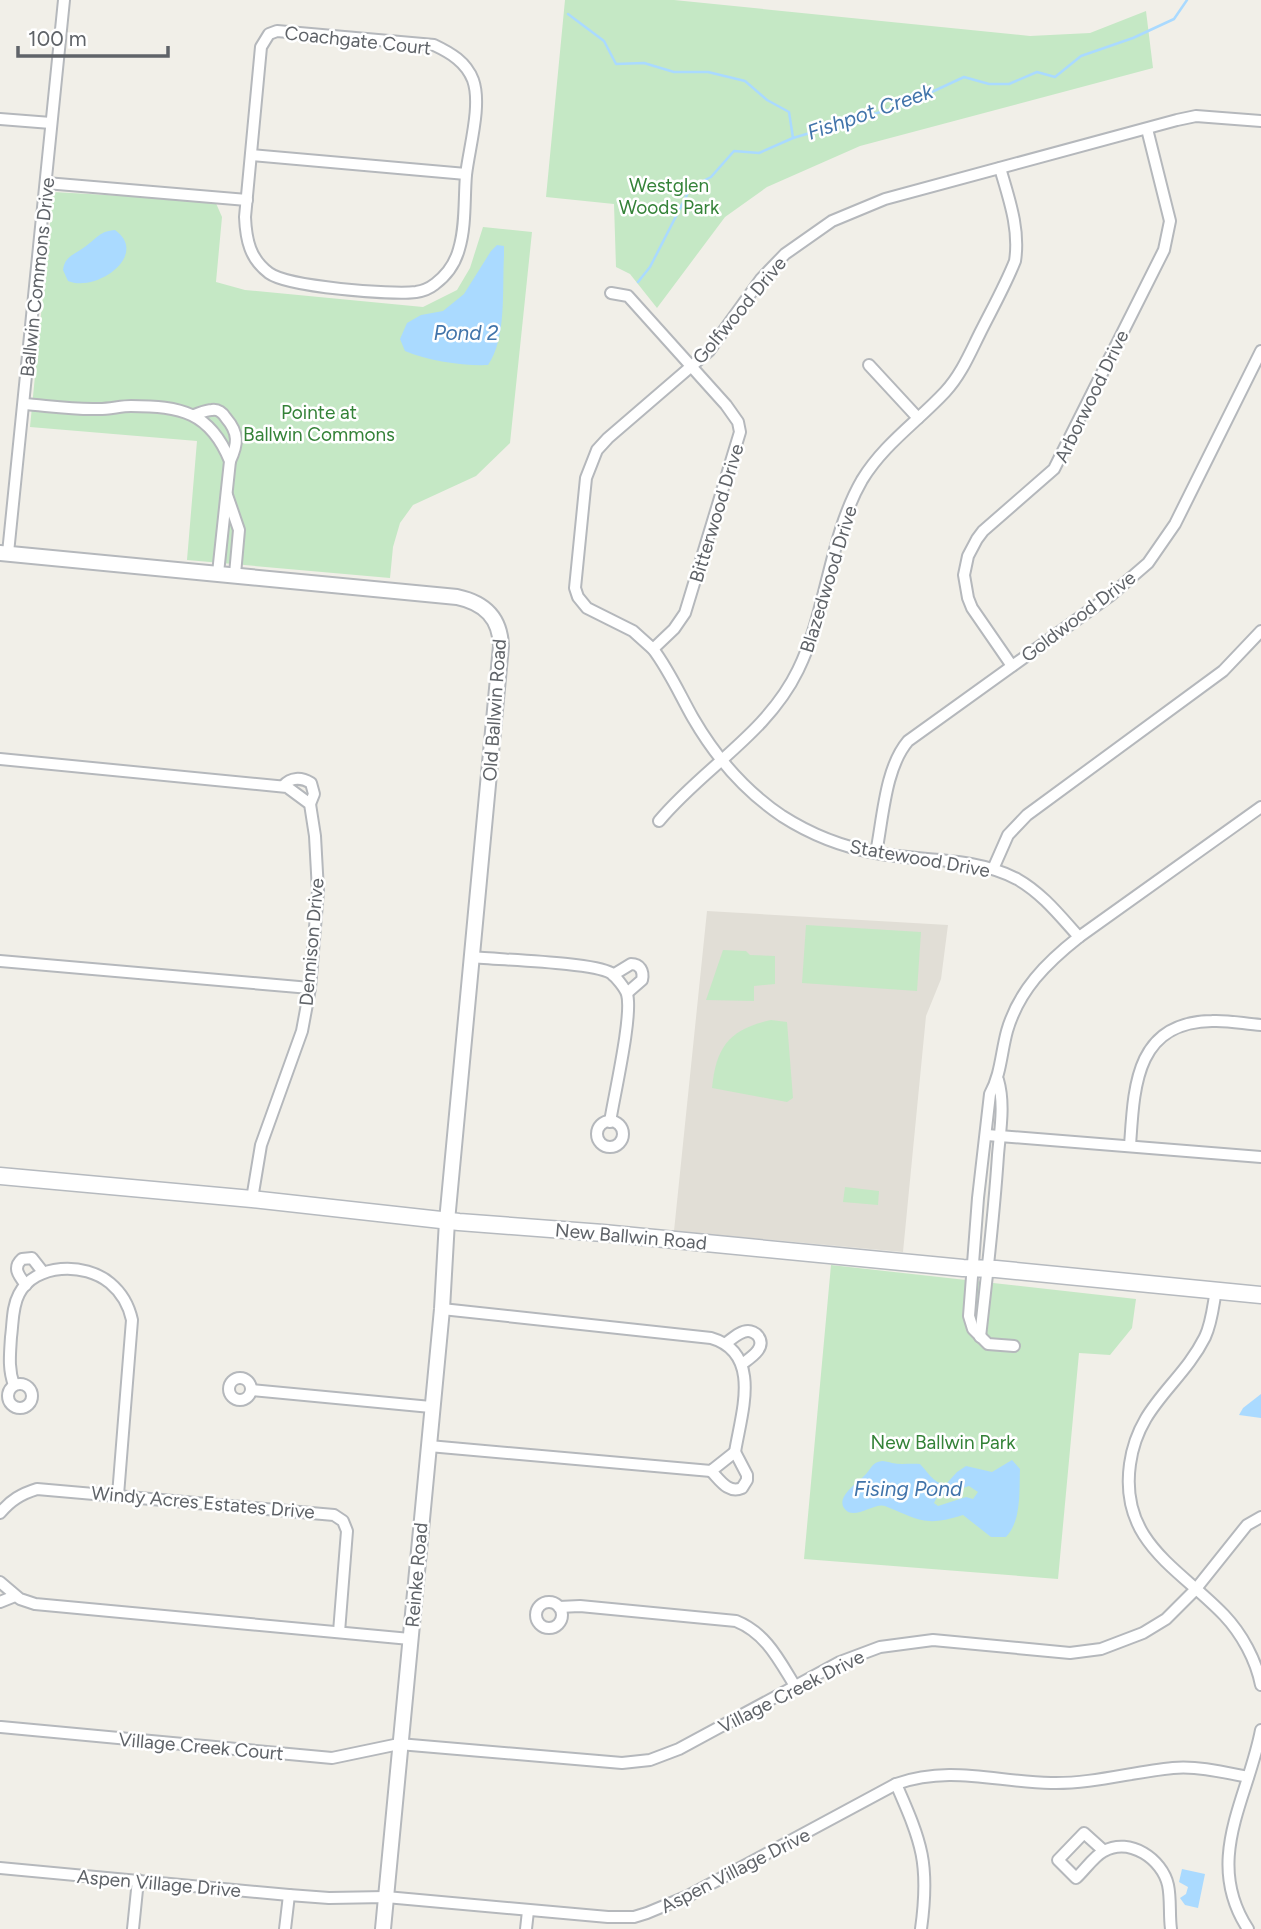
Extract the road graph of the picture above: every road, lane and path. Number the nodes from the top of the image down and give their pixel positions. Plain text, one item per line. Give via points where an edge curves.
1 (64, 0) edge
2 (0, 119) edge
3 (1261, 121) edge
4 (51, 124) junction
5 (1147, 129) junction
6 (251, 155) junction
7 (1000, 168) junction
8 (466, 174) junction
9 (46, 183) junction
10 (247, 200) junction
11 (611, 293) dead end
12 (1261, 351) edge
13 (869, 365) dead end
14 (691, 368) junction
15 (24, 404) junction
16 (194, 415) junction
17 (918, 418) junction
18 (230, 461) junction
19 (226, 493) junction
20 (4, 553) edge
21 (218, 573) junction
22 (235, 574) junction
23 (587, 608) joint
24 (1261, 631) edge
25 (653, 649) junction
26 (1012, 666) junction
27 (0, 759) edge
28 (722, 761) junction
29 (283, 786) junction
30 (310, 804) junction
31 (1261, 807) edge
32 (659, 821) dead end
33 (876, 853) junction
34 (993, 869) junction
35 (1079, 937) junction
36 (472, 957) junction
37 (0, 961) edge
38 (613, 975) junction
39 (310, 988) junction
40 (627, 993) junction
41 (1261, 1025) edge
42 (998, 1080) junction
43 (610, 1122) dead end
44 (987, 1135) junction
45 (1000, 1137) junction
46 (1130, 1146) junction
47 (1261, 1157) edge
48 (0, 1175) edge
49 (252, 1199) junction
50 (447, 1221) junction
51 (972, 1268) junction
52 (989, 1269) junction
53 (43, 1272) junction
54 (26, 1285) junction
55 (1216, 1290) junction
56 (1261, 1295) edge
57 (442, 1309) junction
58 (979, 1337) junction
59 (726, 1343) junction
60 (1014, 1346) dead end
61 (742, 1364) junction
62 (14, 1385) dead end
63 (251, 1391) dead end
64 (431, 1407) junction
65 (429, 1446) junction
66 (735, 1452) junction
67 (711, 1471) junction
68 (118, 1495) junction
69 (0, 1513) edge
70 (1261, 1517) edge
71 (0, 1582) edge
72 (1195, 1590) junction
73 (15, 1596) junction
74 (0, 1602) edge
75 (559, 1607) dead end
76 (339, 1632) junction
77 (410, 1639) junction
78 (1261, 1685) edge
79 (795, 1686) junction
80 (0, 1726) edge
81 (1261, 1730) edge
82 (399, 1744) junction
83 (1248, 1777) junction
84 (896, 1784) junction
85 (1104, 1851) dead end
86 (0, 1868) edge
87 (138, 1881) junction
88 (289, 1895) junction
89 (386, 1897) junction
90 (528, 1911) junction
91 (1246, 1926) edge
92 (133, 1929) edge
93 (285, 1929) edge
94 (383, 1929) edge
95 (526, 1929) edge
96 (921, 1929) edge
97 (1171, 1929) edge
98 (1234, 1929) edge

1 - 4 street, Ballwin Commons Drive
2 - 4 street
3 - 5 street, Golfwood Drive via 1196,116
4 - 9 street, Ballwin Commons Drive
5 - 7 street, Golfwood Drive
5 - 26 street, Arborwood Drive via 1170,221 1164,250 1059,461 977,538 966,565 965,587 972,608
6 - 8 street
6 - 8 street, Coachgate Court via 261,47 269,34 420,43 449,52 473,80 476,100
6 - 10 street, Coachgate Court
7 - 14 street, Golfwood Drive via 885,199 822,226 761,279 719,339
7 - 17 street, Blazedwood Drive via 1015,221 1015,261 961,371
8 - 10 street, Coachgate Court via 462,237 455,260 436,283 416,292 278,279 258,262 247,241
9 - 10 street
9 - 15 street, Ballwin Commons Drive
11 - 14 street, Bitterwood Drive via 628,296
12 - 26 street, Goldwood Drive via 1158,551 1111,595
13 - 17 street
14 - 23 street, Golfwood Drive via 608,438 590,463 575,579 578,597
14 - 25 street, Bitterwood Drive via 733,414 740,432 685,613
15 - 16 street via 97,410 131,406
15 - 20 street, Ballwin Commons Drive
16 - 18 street via 214,433
16 - 18 street via 213,409 229,421 237,434
17 - 28 street, Blazedwood Drive via 883,452 854,497 812,637 788,689 762,723
18 - 19 street
19 - 21 street
19 - 22 street via 239,530
20 - 21 street, Old Ballwin Road
21 - 22 street, Old Ballwin Road
22 - 36 street, Old Ballwin Road via 457,597 477,603 496,620 501,646
23 - 25 street, Statewood Drive via 634,631
24 - 34 street via 1223,671 1027,816 1007,835
25 - 28 street, Statewood Drive
26 - 33 street, Goldwood Drive via 902,749 891,773
27 - 29 street, Dennison Drive
28 - 32 street, Blazedwood Drive via 689,787
28 - 33 street, Statewood Drive via 783,816 823,837
29 - 30 street, Dennison Drive
29 - 30 street, Dennison Drive via 297,779 311,783 314,794
30 - 39 street, Dennison Drive via 318,891
31 - 35 street
33 - 34 street, Statewood Drive
34 - 35 street, Statewood Drive via 1042,897
35 - 42 street via 1044,966 1021,998 1007,1030
36 - 38 street via 586,966
36 - 50 street, Old Ballwin Road
37 - 39 street
38 - 40 street
38 - 40 street via 627,965 640,967 642,980
39 - 49 street, Dennison Drive via 302,1031 261,1145
40 - 43 street
41 - 46 street via 1197,1022 1158,1040 1137,1075
42 - 44 street via 990,1094
42 - 45 street via 1002,1093
44 - 45 street
44 - 51 street
45 - 46 street
45 - 52 street
46 - 47 street
48 - 49 main road, New Ballwin Road
49 - 50 main road, New Ballwin Road
50 - 51 main road, New Ballwin Road
50 - 57 street, Reinke Road
51 - 52 main road, New Ballwin Road
51 - 58 street via 969,1316
52 - 55 main road, New Ballwin Road
52 - 58 street
53 - 54 street
53 - 54 street via 32,1258 22,1259 17,1271
53 - 68 street via 68,1270 100,1277 120,1294 130,1311
54 - 62 street via 15,1308 9,1372
55 - 56 main road, New Ballwin Road
55 - 72 street via 1206,1335 1145,1418 1130,1466 1133,1513 1146,1541
57 - 59 street
57 - 64 street, Reinke Road
58 - 60 street via 988,1344
59 - 61 street
59 - 61 street via 744,1332 758,1336 759,1349
61 - 66 street via 745,1392
63 - 64 street
64 - 65 street, Reinke Road
65 - 67 street
65 - 77 street, Reinke Road
66 - 67 street
66 - 67 street via 747,1475 742,1488 729,1489
68 - 69 street, Windy Acres Estates Drive via 37,1489 9,1502
68 - 76 street, Windy Acres Estates Drive via 334,1515 347,1531
70 - 72 street, Village Creek Drive via 1247,1525
71 - 73 street
72 - 78 street via 1233,1625
72 - 79 street, Village Creek Drive via 1154,1627 1101,1648 1070,1653 914,1641 859,1654
73 - 74 street
73 - 76 street via 35,1604
75 - 79 street via 736,1621 765,1639
76 - 77 street
77 - 82 street, Reinke Road
79 - 82 street, Village Creek Drive via 650,1760 622,1763
80 - 82 street, Village Creek Court via 332,1758
81 - 83 street
82 - 89 street, Reinke Road
83 - 84 street, Aspen Village Drive via 1181,1768 1078,1782 943,1774
83 - 91 street via 1227,1855 1235,1903
84 - 90 street, Aspen Village Drive via 658,1910 634,1917
84 - 96 street via 923,1855
85 - 97 street via 1135,1849 1159,1864 1168,1886
86 - 87 street, Aspen Village Drive
87 - 88 street, Aspen Village Drive
87 - 92 street
88 - 89 street, Aspen Village Drive
88 - 93 street
89 - 90 street, Aspen Village Drive
89 - 94 street, Reinke Road
90 - 95 street
91 - 98 street

